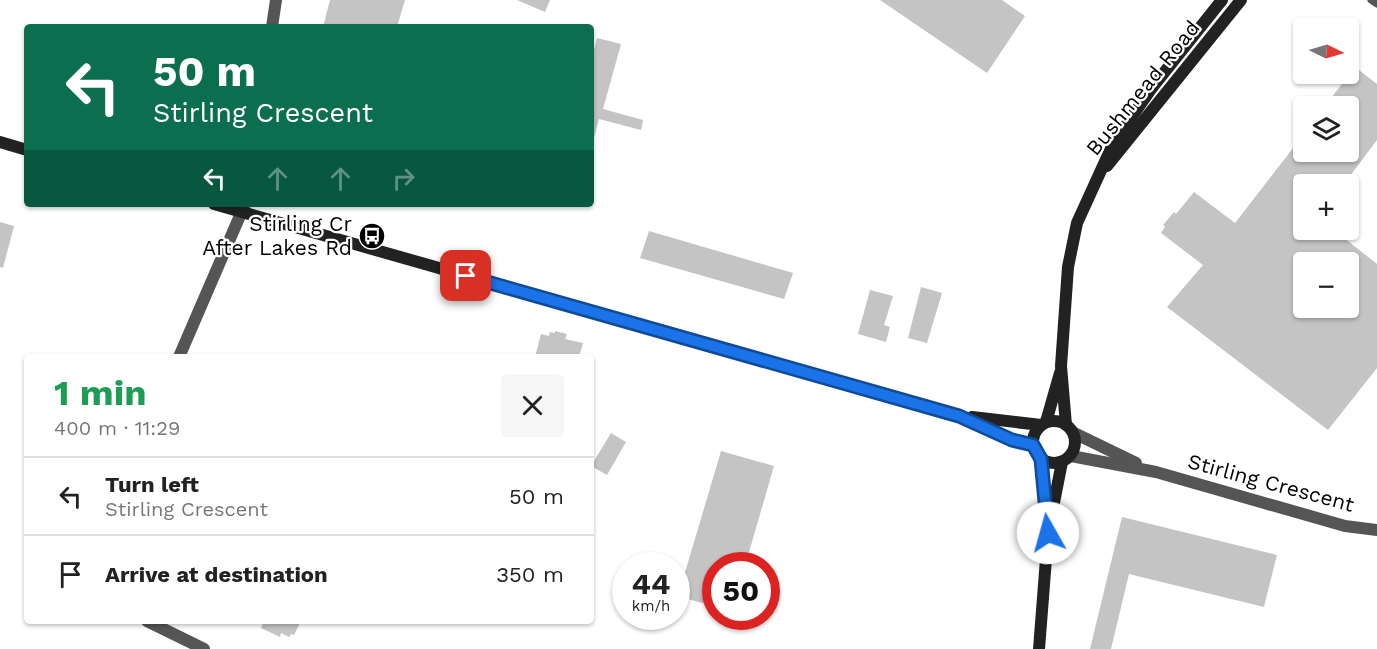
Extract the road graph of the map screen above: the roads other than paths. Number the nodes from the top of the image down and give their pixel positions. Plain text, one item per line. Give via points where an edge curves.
1 (276, 0) edge
2 (1222, 0) edge
3 (1241, 0) edge
4 (1371, 0) edge
5 (1377, 4) edge
6 (272, 24) edge
7 (0, 142) edge
8 (24, 149) edge
9 (1100, 174) junction
10 (244, 208) edge
11 (180, 354) edge
12 (1061, 366) junction
13 (959, 416) junction
14 (1044, 424) junction
15 (1070, 429) junction
16 (1033, 445) junction
17 (1041, 459) junction
18 (1066, 459) junction
19 (1156, 472) junction
20 (1377, 530) edge
21 (1048, 533) junction
22 (153, 624) edge
23 (204, 649) edge
24 (1039, 649) edge

1 - 6 street
2 - 9 main road, Bushmead Road via 1151,89 1113,144
3 - 9 main road, Bushmead Road
4 - 5 lane
7 - 8 main road
9 - 12 main road, Bushmead Road via 1084,203 1072,243
10 - 11 street
10 - 13 main road
12 - 14 main road, Bushmead Road
12 - 15 main road, Bushmead Road
13 - 14 main road
13 - 16 main road via 1012,440
14 - 15 main road via 1057,421
14 - 16 main road, Bushmead Road via 1036,431
15 - 18 main road, Bushmead Road via 1076,441
15 - 19 street, Stirling Crescent
16 - 17 main road, Bushmead Road
17 - 18 main road via 1051,464
17 - 21 main road, Bushmead Road
18 - 19 street, Stirling Crescent
18 - 21 main road, Bushmead Road
19 - 20 street, Stirling Crescent via 1345,526
21 - 24 main road, Bushmead Road
22 - 23 street

